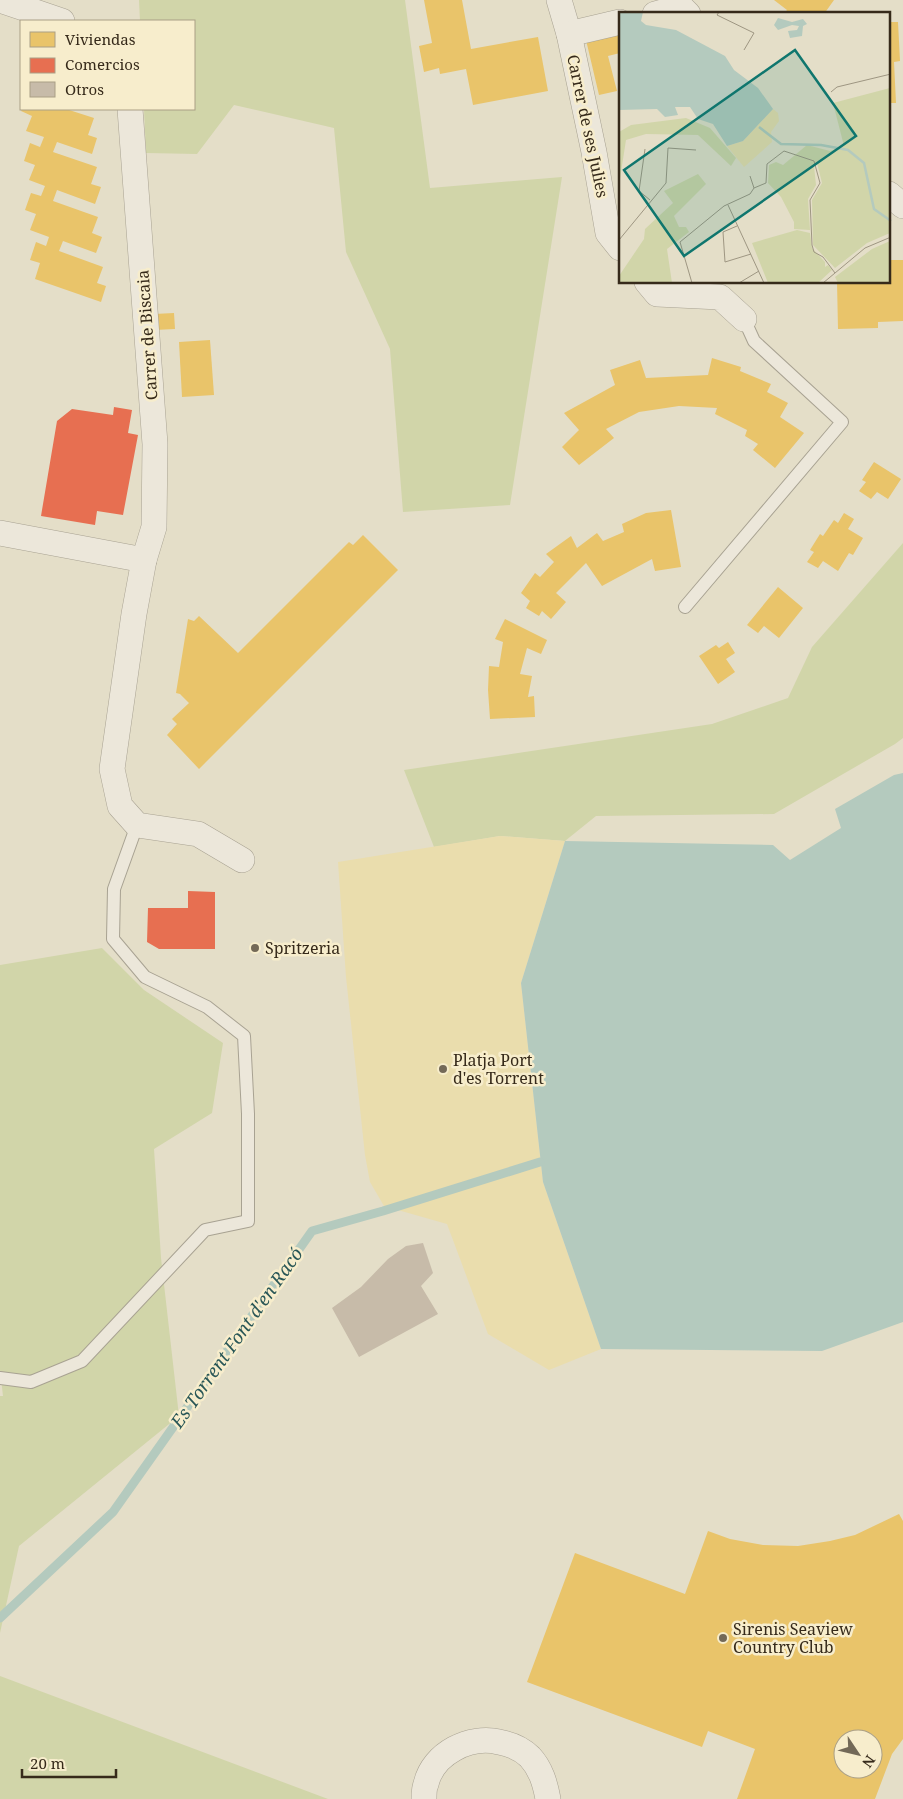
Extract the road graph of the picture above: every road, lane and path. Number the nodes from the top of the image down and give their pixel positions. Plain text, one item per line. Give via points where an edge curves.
1 (0, 0) edge
2 (560, 0) edge
3 (662, 12) edge
4 (686, 12) edge
5 (59, 20) edge
6 (619, 22) edge
7 (569, 34) junction
8 (130, 110) edge
9 (890, 195) edge
10 (903, 206) edge
11 (619, 247) edge
12 (650, 284) edge
13 (744, 319) joint
14 (0, 533) edge
15 (144, 560) junction
16 (685, 607) dead end
17 (137, 825) junction
18 (242, 860) dead end
19 (0, 1378) edge
20 (424, 1799) edge
21 (548, 1799) edge

1 - 5 street
2 - 7 street, Carrer de ses Julies
3 - 4 street via 681,7
6 - 7 street
7 - 11 street, Carrer de ses Julies via 608,233
8 - 15 street, Carrer de Biscaia via 155,444 154,527
9 - 10 street
12 - 13 street via 657,294 720,297
13 - 16 lane via 754,341 842,422
14 - 15 street
15 - 17 street, Carrer de Biscaia via 112,769 120,806
17 - 18 street via 198,834
17 - 19 lane via 114,889 113,939 145,977 207,1007 244,1036 248,1221 205,1230 82,1361 31,1382
20 - 21 street via 426,1783 433,1768 448,1752 468,1742 489,1739 512,1745 529,1757 544,1779

